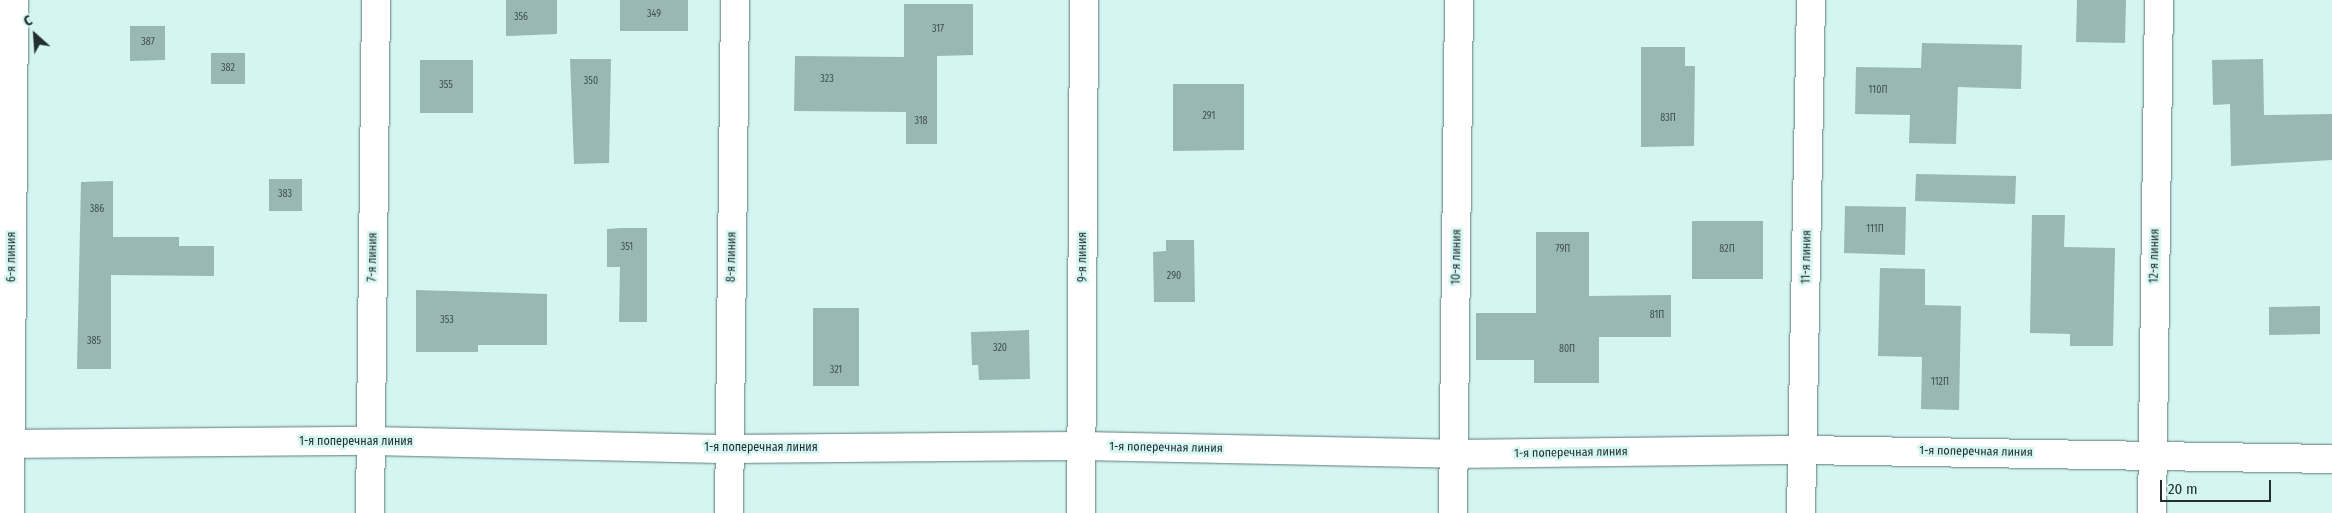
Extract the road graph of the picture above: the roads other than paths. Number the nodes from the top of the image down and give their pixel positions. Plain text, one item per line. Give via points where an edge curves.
1 (14, 0) edge
2 (376, 0) edge
3 (735, 0) edge
4 (1084, 0) edge
5 (1460, 0) edge
6 (1811, 0) edge
7 (2160, 0) edge
8 (371, 441) junction
9 (5, 444) edge
10 (1082, 446) junction
11 (730, 449) junction
12 (1804, 450) junction
13 (1454, 454) junction
14 (2152, 454) junction
15 (2332, 459) edge
16 (10, 513) edge
17 (370, 513) edge
18 (729, 513) edge
19 (1081, 513) edge
20 (1453, 513) edge
21 (1801, 513) edge
22 (2152, 513) edge

1 - 9 street, 6-я линия
2 - 8 street, 7-я линия
3 - 11 street, 8-я линия
4 - 10 street, 9-я линия
5 - 13 street, 10-я линия
6 - 12 street, 11-я линия
7 - 14 street, 12-я линия
8 - 9 street, 1-я поперечная линия
8 - 11 street, 1-я поперечная линия
8 - 17 street, 7-я линия
9 - 16 street, 6-я линия
10 - 11 street, 1-я поперечная линия
10 - 13 street, 1-я поперечная линия
10 - 19 street, 9-я линия
11 - 18 street, 8-я линия
12 - 13 street, 1-я поперечная линия
12 - 14 street, 1-я поперечная линия
12 - 21 street, 11-я линия
13 - 20 street, 10-я линия
14 - 15 street, 1-я поперечная линия
14 - 22 street, 12-я линия

